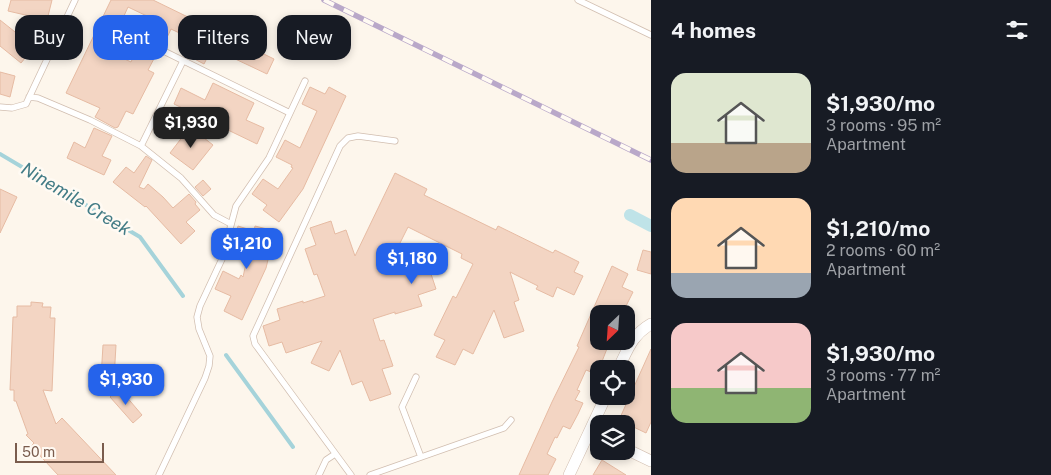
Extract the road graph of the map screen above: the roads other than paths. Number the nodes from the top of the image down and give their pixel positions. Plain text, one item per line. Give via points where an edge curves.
1 (75, 0) edge
2 (578, 0) edge
3 (651, 35) edge
4 (168, 54) edge
5 (183, 61) junction
6 (305, 81) dead end
7 (30, 97) junction
8 (0, 107) edge
9 (290, 113) junction
10 (395, 142) dead end
11 (141, 146) junction
12 (231, 224) junction
13 (651, 324) edge
14 (623, 360) edge
15 (416, 378) dead end
16 (511, 420) dead end
17 (590, 441) edge
18 (635, 453) edge
19 (335, 454) junction
20 (421, 457) junction
21 (651, 461) edge
22 (160, 475) edge
23 (318, 475) edge
24 (351, 475) edge
25 (370, 475) edge
26 (569, 475) edge

1 - 7 lane
2 - 3 lane
4 - 5 lane
5 - 9 lane
5 - 11 lane
6 - 9 lane
7 - 8 lane via 26,104
7 - 11 lane via 90,120
9 - 12 lane via 269,158 236,206
10 - 19 lane via 358,136 348,138 340,146 253,336 254,344
11 - 12 lane via 181,178 214,215
12 - 22 lane via 222,260 197,317 210,356 209,366
13 - 14 street via 639,330
15 - 20 lane via 402,407
16 - 20 lane via 504,428
17 - 26 street
18 - 21 street
19 - 23 lane via 326,460
19 - 24 lane
20 - 25 lane

